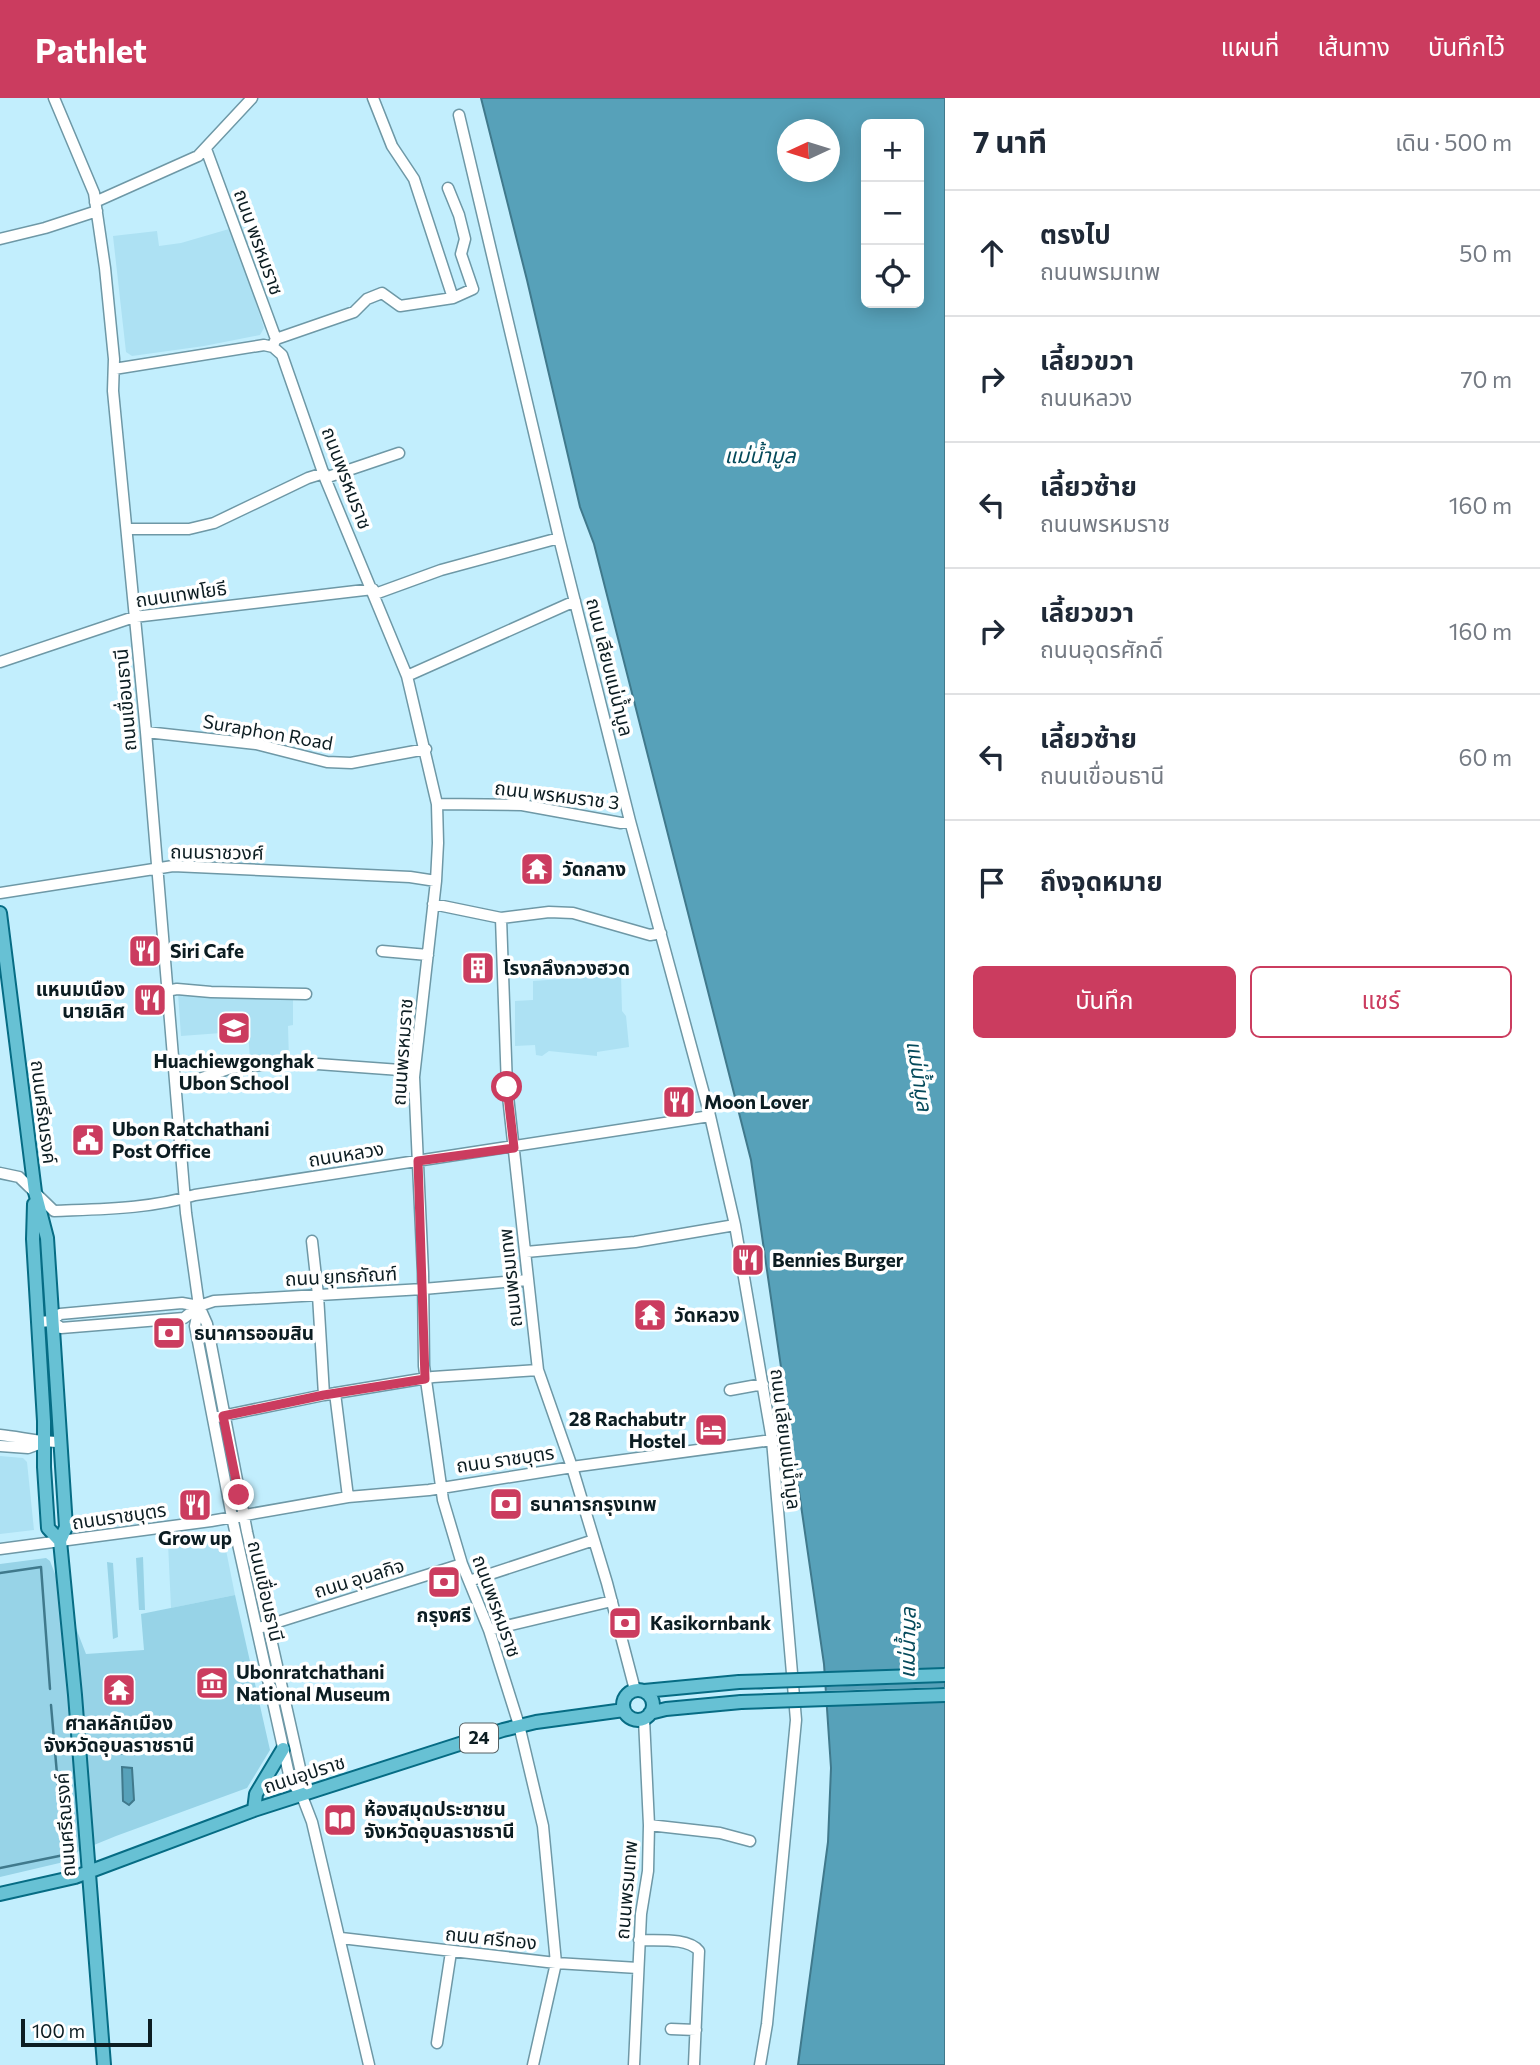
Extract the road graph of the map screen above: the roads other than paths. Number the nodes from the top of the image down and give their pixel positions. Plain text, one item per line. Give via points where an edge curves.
1 (54, 98) edge
2 (252, 98) edge
3 (373, 98) edge
4 (460, 116) dead end
5 (206, 149) junction
6 (448, 188) dead end
7 (96, 207) junction
8 (0, 239) edge
9 (453, 298) junction
10 (274, 343) junction
11 (114, 369) junction
12 (399, 453) dead end
13 (324, 475) junction
14 (127, 529) junction
15 (559, 538) junction
16 (374, 592) junction
17 (575, 601) junction
18 (134, 617) junction
19 (0, 662) edge
20 (407, 676) junction
21 (146, 732) junction
22 (426, 749) junction
23 (437, 804) junction
24 (630, 821) junction
25 (157, 870) junction
26 (436, 881) junction
27 (0, 893) edge
28 (433, 904) junction
29 (0, 913) edge
30 (501, 918) junction
31 (661, 933) junction
32 (382, 951) dead end
33 (3, 952) edge
34 (428, 955) junction
35 (5, 988) edge
36 (166, 991) junction
37 (306, 994) dead end
38 (415, 1071) junction
39 (176, 1087) junction
40 (710, 1116) junction
41 (514, 1148) junction
42 (418, 1161) junction
43 (0, 1173) edge
44 (34, 1192) junction
45 (185, 1198) junction
46 (736, 1225) junction
47 (312, 1241) dead end
48 (526, 1252) junction
49 (528, 1280) junction
50 (423, 1289) junction
51 (318, 1295) junction
52 (199, 1306) junction
53 (52, 1321) junction
54 (38, 1322) junction
55 (538, 1370) junction
56 (425, 1379) junction
57 (763, 1384) junction
58 (730, 1390) dead end
59 (335, 1393) junction
60 (324, 1395) junction
61 (217, 1417) junction
62 (0, 1435) edge
63 (772, 1440) junction
64 (44, 1442) junction
65 (60, 1442) junction
66 (0, 1446) edge
67 (572, 1467) junction
68 (442, 1486) junction
69 (348, 1497) junction
70 (243, 1515) junction
71 (232, 1517) junction
72 (594, 1540) junction
73 (60, 1541) junction
74 (0, 1549) edge
75 (462, 1564) junction
76 (469, 1581) junction
77 (612, 1601) junction
78 (261, 1627) junction
79 (489, 1630) junction
80 (945, 1675) edge
81 (639, 1691) junction
82 (945, 1695) edge
83 (624, 1710) junction
84 (647, 1716) junction
85 (519, 1726) junction
86 (283, 1749) junction
87 (302, 1796) junction
88 (254, 1810) junction
89 (649, 1825) junction
90 (750, 1841) dead end
91 (88, 1871) junction
92 (0, 1894) edge
93 (341, 1938) junction
94 (639, 1940) junction
95 (451, 1952) junction
96 (556, 1963) junction
97 (638, 1968) junction
98 (671, 2029) dead end
99 (696, 2030) junction
100 (437, 2043) dead end
101 (104, 2065) edge
102 (369, 2065) edge
103 (533, 2065) edge
104 (633, 2065) edge
105 (694, 2065) edge
106 (760, 2065) edge

1 - 7 street, ถนนเขื่อนธานี
2 - 5 street
3 - 9 street via 392,146 414,179
4 - 15 street, ถนน เลียบแม่น้ำมูล
5 - 7 street
5 - 10 street, ถนน พรหมราช
6 - 9 street via 465,239 461,254 473,289
7 - 8 street via 45,228
7 - 11 street, ถนนเขื่อนธานี
9 - 10 street via 400,306 382,293 354,312
10 - 11 street
10 - 13 street, ถนนพรหมราช
11 - 14 street, ถนนเขื่อนธานี
12 - 13 street
13 - 14 street via 308,478 214,523 189,529
13 - 16 street, ถนนพรหมราช
14 - 18 street, ถนนเขื่อนธานี
15 - 16 street, ถนนเทพโยธี
15 - 17 street, ถนน เลียบแม่น้ำมูล
16 - 18 street, ถนนเทพโยธี
16 - 20 street, ถนนพรหมราช
17 - 20 street
17 - 24 street, ถนน เลียบแม่น้ำมูล
18 - 19 street, ถนนเทพโยธี
18 - 21 street, ถนนเขื่อนธานี
20 - 22 street, ถนนพรหมราช
21 - 22 street, Suraphon Road via 256,744 327,762 351,763
21 - 25 street, ถนนเขื่อนธานี
22 - 23 street, ถนนพรหมราช
23 - 24 street, ถนน พรหมราช 3 via 522,805
23 - 26 street, ถนนพรหมราช
24 - 31 street, ถนน เลียบแม่น้ำมูล
25 - 26 street, ถนนราชวงศ์ via 186,867
25 - 27 street, ถนนราชวงศ์
25 - 36 street, ถนนเขื่อนธานี
26 - 28 street, ถนนพรหมราช
28 - 30 street
28 - 34 street, ถนนพรหมราช
29 - 33 main road, ถนนศรีณรงค์
30 - 31 street via 573,913 650,935
30 - 41 street, ถนนพรมเทพ via 507,1087
31 - 40 street, ถนน เลียบแม่น้ำมูล
32 - 34 street
33 - 35 main road, ถนนศรีณรงค์
34 - 38 street, ถนนพรหมราช
35 - 44 main road, ถนนศรีณรงค์
36 - 37 street
36 - 39 street, ถนนเขื่อนธานี
38 - 39 street via 290,1062 232,1068
38 - 42 street, ถนนพรหมราช
39 - 45 street, ถนนเขื่อนธานี
40 - 41 street, ถนนหลวง
40 - 46 street, ถนน เลียบแม่น้ำมูล
41 - 42 street, ถนนหลวง
41 - 48 street, ถนนพรมเทพ
42 - 45 street, ถนนหลวง
42 - 50 street, ถนนพรหมราช
43 - 44 street, ถนนหลวง via 19,1177
44 - 45 street, ถนนหลวง via 54,1210
44 - 53 main road, ถนนศรีณรงค์ via 47,1238
44 - 54 main road, ถนนศรีณรงค์
45 - 52 street, ถนนเขื่อนธานี
46 - 48 street via 635,1242
46 - 57 street, ถนน เลียบแม่น้ำมูล
47 - 51 street
48 - 49 street, ถนนพรมเทพ
49 - 50 street, ถนน ยุทธภัณฑ์
49 - 55 street, ถนนพรมเทพ
50 - 51 street, ถนน ยุทธภัณฑ์
50 - 56 street, ถนนพรหมราช
51 - 52 street, ถนน ยุทธภัณฑ์ via 214,1301
51 - 60 street
52 - 53 street, ถนน ยุทธภัณฑ์ via 179,1303 60,1314
52 - 61 street, ถนนเขื่อนธานี via 195,1326
53 - 54 street, ถนน ยุทธภัณฑ์
53 - 65 main road, ถนนศรีณรงค์
54 - 64 main road, ถนนศรีณรงค์
55 - 56 street
55 - 67 street, ถนนพรมเทพ
56 - 59 street
56 - 68 street, ถนนพรหมราช
57 - 58 street
57 - 63 street, ถนน เลียบแม่น้ำมูล
59 - 60 street
59 - 69 street
60 - 61 street
61 - 70 street, ถนนเขื่อนธานี
61 - 71 street, ถนนเขื่อนธานี
62 - 64 street
63 - 67 street, ถนน ราชบุตร
63 - 106 street, ถนน เลียบแม่น้ำมูล via 796,1720
64 - 65 street
64 - 66 street via 29,1448
64 - 73 main road, ถนนศรีณรงค์ via 48,1528
65 - 73 main road, ถนนศรีณรงค์ via 66,1527
67 - 68 street, ถนน ราชบุตร
67 - 72 street, ถนนพรมเทพ
68 - 69 street, ถนน ราชบุตร
68 - 75 street, ถนนพรหมราช
69 - 70 street, ถนน ราชบุตร
70 - 71 street, ถนนราชบุตร
70 - 78 street, ถนนเขื่อนธานี
71 - 73 street, ถนนราชบุตร
71 - 78 street, ถนนเขื่อนธานี
72 - 76 street
72 - 77 street, ถนนพรมเทพ
73 - 74 street, ถนนราชบุตร
73 - 91 main road, ถนนศรีณรงค์
75 - 76 street, ถนนพรหมราช
75 - 78 street, ถนน อุบลกิจ
76 - 79 street, ถนนพรหมราช
77 - 79 street
77 - 81 street, ถนนพรมเทพ
78 - 86 street, ถนนเขื่อนธานี
78 - 87 street, ถนนเขื่อนธานี via 302,1777
79 - 85 street, ถนนพรหมราช
80 - 81 main road, bridge via 739,1682
81 - 83 main road via 625,1698
81 - 84 main road via 651,1699
82 - 84 main road, bridge via 740,1702 666,1709
83 - 84 main road via 632,1719
83 - 85 main road, ถนนอุปราช / 24
84 - 89 street, ถนนพรมเทพ
85 - 87 main road, ถนนอุปราช / 24
85 - 96 street, ถนนพรหมราช via 544,1826
86 - 87 street, ถนนเขื่อนธานี via 290,1779
86 - 88 main road via 256,1794
87 - 88 main road, ถนนอุปราช / 24
87 - 93 street, ถนนเขื่อนธานี
88 - 91 main road, ถนนอุปราช / 24
89 - 90 street
89 - 94 street, ถนนพรมเทพ
91 - 92 main road, ถนนอุปราช / 24
91 - 101 main road, ถนนศรีณรงค์
93 - 95 street, ถนน ศรีทอง
93 - 102 street, ถนนเขื่อนธานี
94 - 97 street, ถนนพรมเทพ
94 - 99 street via 698,1948
95 - 96 street, ถนน ศรีทอง
95 - 100 street
96 - 97 street, ถนน ศรีทอง
96 - 103 street, ถนนพรหมราช
97 - 104 street, ถนนพรมเทพ
98 - 99 street
99 - 105 street

